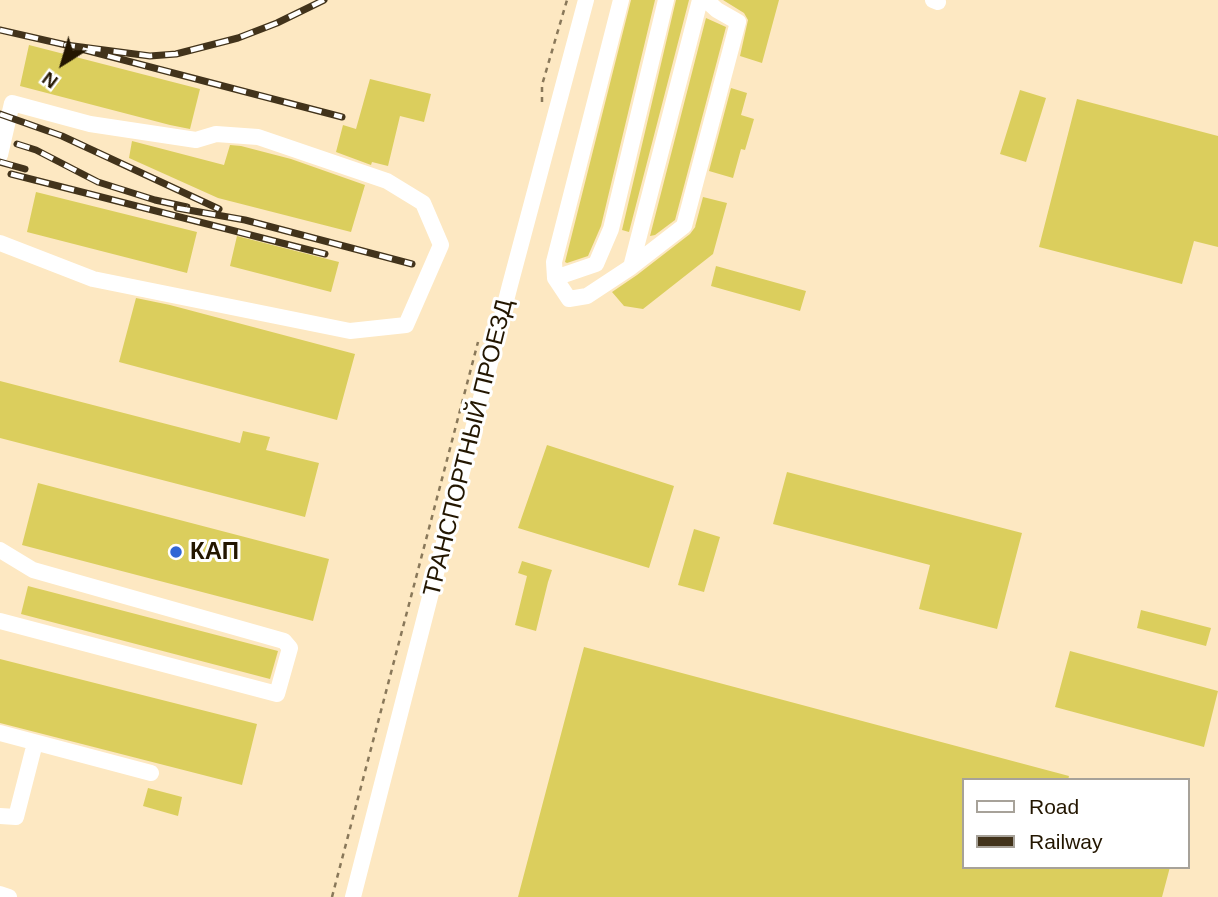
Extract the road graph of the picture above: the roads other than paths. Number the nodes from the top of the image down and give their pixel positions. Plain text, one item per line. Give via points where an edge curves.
1 (586, 0) edge
2 (621, 0) edge
3 (666, 0) edge
4 (700, 0) edge
5 (706, 0) edge
6 (0, 155) edge
7 (0, 243) edge
8 (631, 267) junction
9 (555, 278) junction
10 (0, 550) edge
11 (0, 621) edge
12 (0, 733) edge
13 (35, 743) junction
14 (151, 773) dead end
15 (0, 816) edge
16 (0, 894) edge
17 (9, 897) edge
18 (353, 897) edge

1 - 18 street, ТРАНСПОРТНЫЙ ПРОЕЗД
2 - 9 street via 554,262
3 - 9 street via 611,229 596,264
4 - 8 street
5 - 8 street via 738,22 684,226
6 - 7 street via 12,103 90,124 196,140 216,134 258,137 387,181 423,203 441,245 407,325 350,331 93,279
8 - 9 street via 587,296 569,299
10 - 11 street via 33,570 284,641 289,648 277,694
12 - 13 street
13 - 14 street
13 - 15 street via 16,817
16 - 17 street

